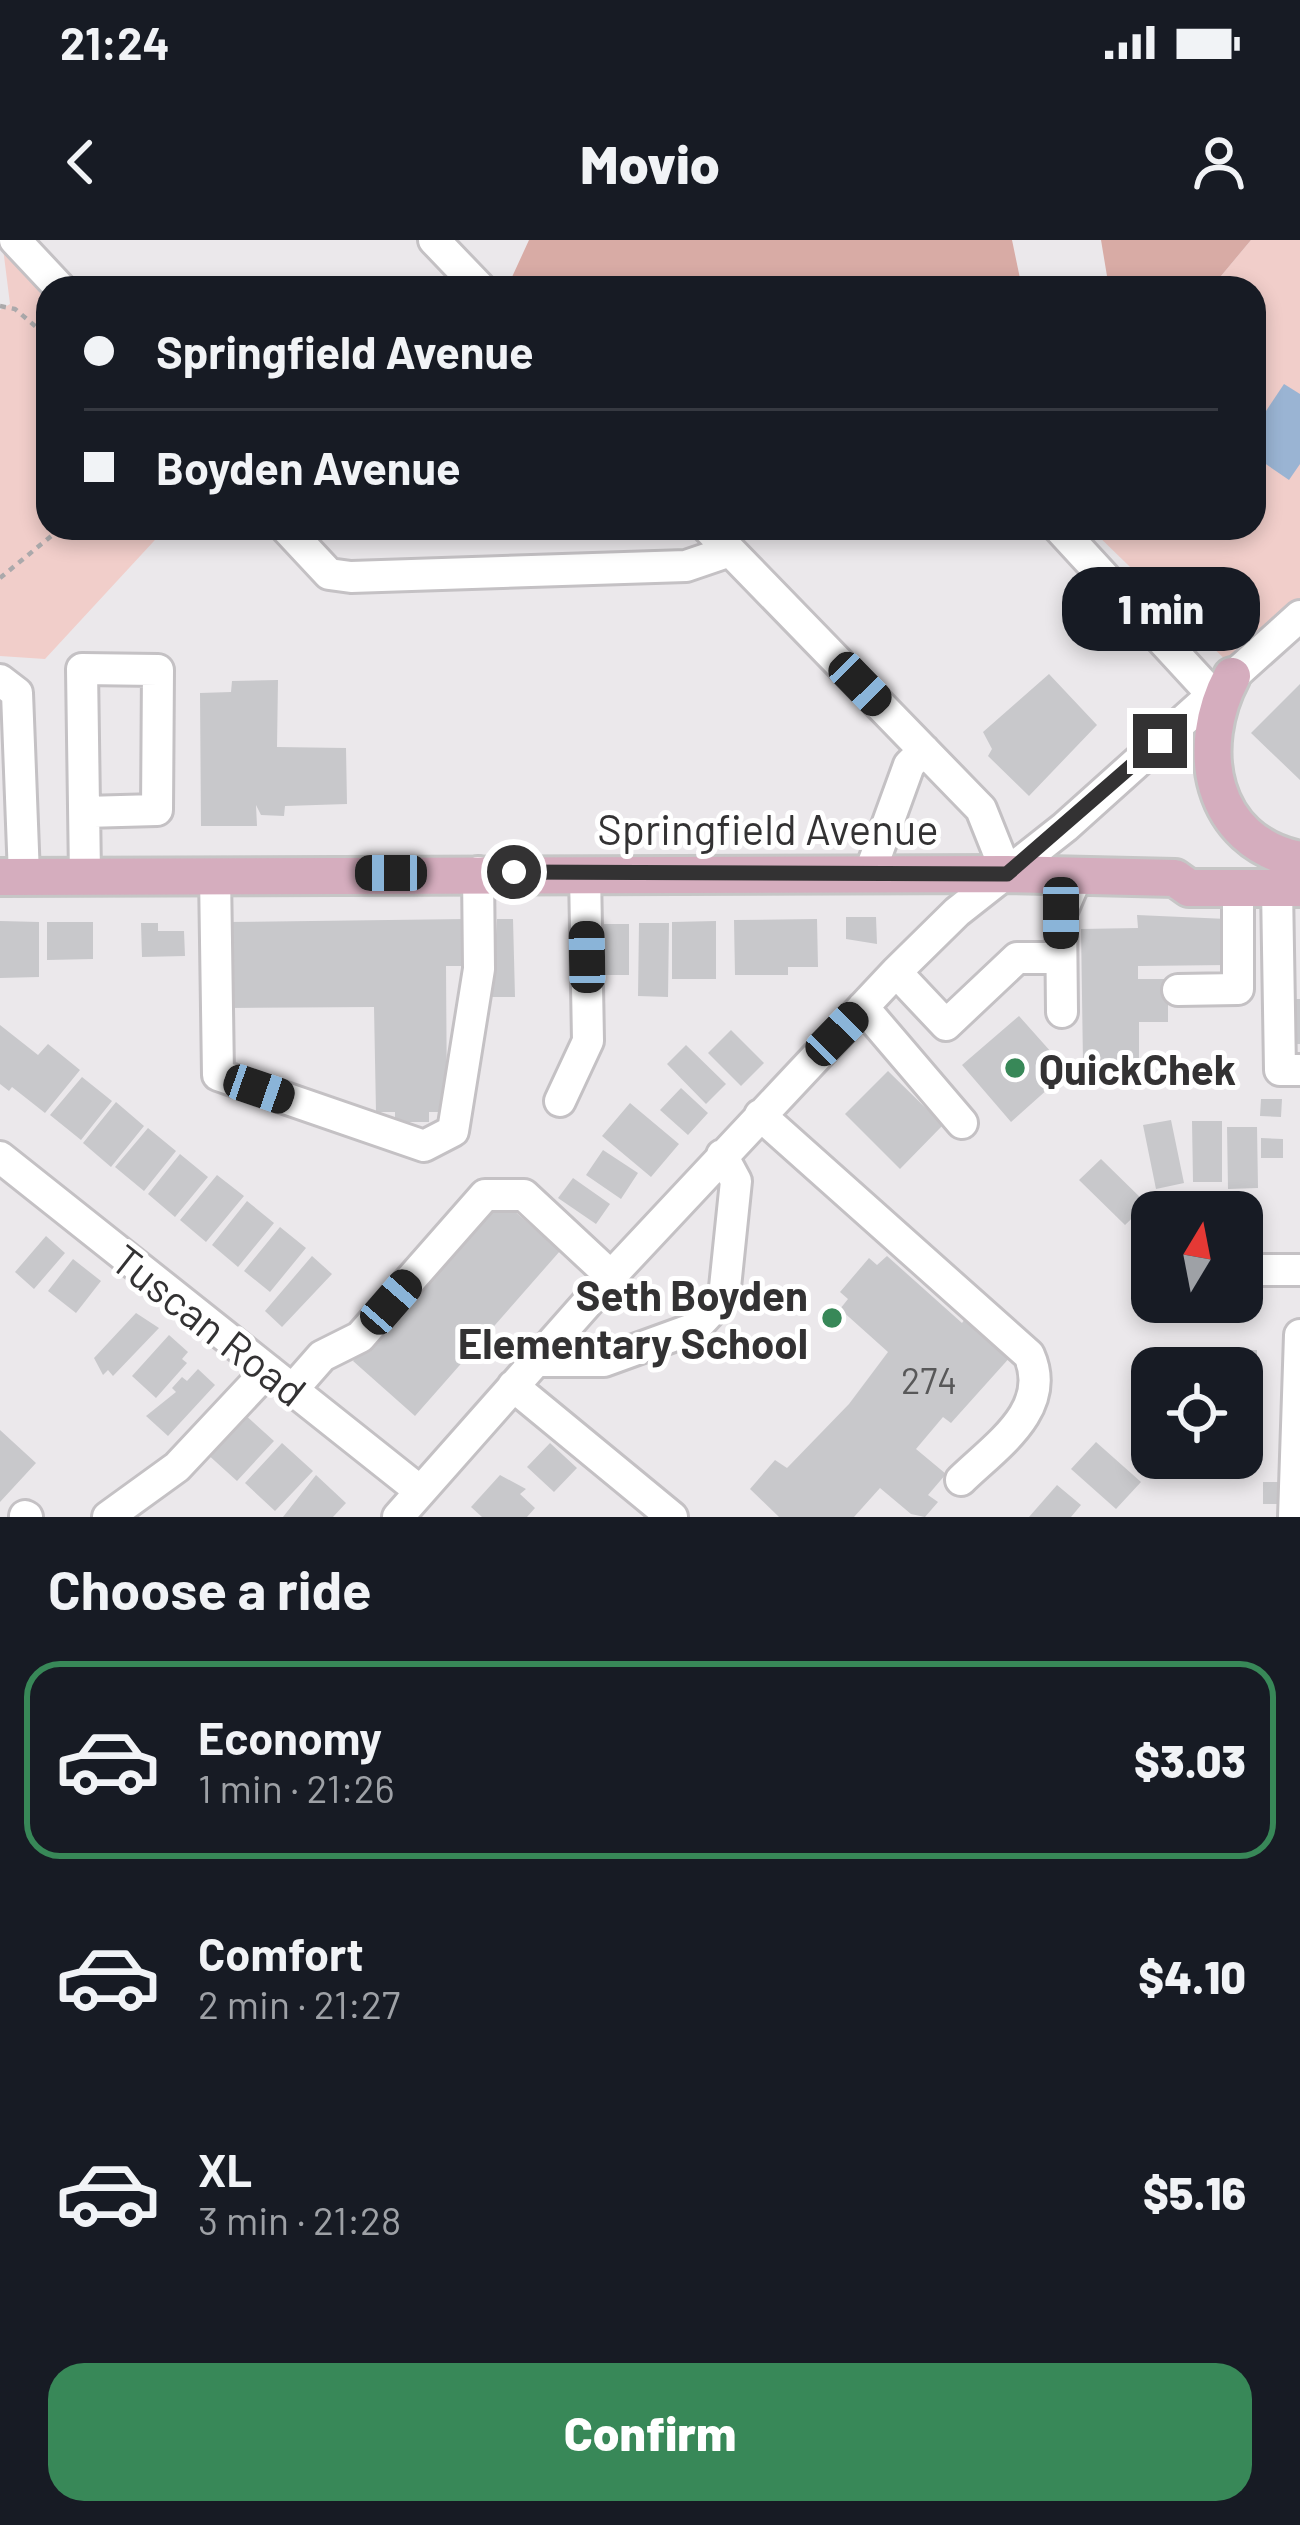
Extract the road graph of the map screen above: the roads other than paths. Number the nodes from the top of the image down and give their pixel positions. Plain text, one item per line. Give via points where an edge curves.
1 (15, 240) edge
2 (434, 240) edge
3 (49, 276) edge
4 (468, 276) edge
5 (297, 540) edge
6 (718, 540) edge
7 (720, 540) edge
8 (1071, 540) edge
9 (1300, 616) edge
10 (0, 680) edge
11 (1222, 685) junction
12 (925, 750) junction
13 (85, 812) junction
14 (478, 872) junction
15 (585, 873) junction
16 (214, 874) junction
17 (869, 874) junction
18 (1007, 874) junction
19 (85, 875) junction
20 (1294, 875) edge
21 (12, 876) edge
22 (1077, 876) junction
23 (1175, 878) junction
24 (1238, 888) junction
25 (1061, 958) junction
26 (1289, 964) edge
27 (896, 972) junction
28 (1178, 990) dead end
29 (863, 1007) junction
30 (1062, 1012) dead end
31 (1300, 1070) edge
32 (560, 1101) dead end
33 (760, 1115) junction
34 (962, 1123) dead end
35 (722, 1155) junction
36 (0, 1157) edge
37 (1263, 1270) edge
38 (1300, 1270) edge
39 (611, 1276) junction
40 (1300, 1335) edge
41 (537, 1361) junction
42 (280, 1379) junction
43 (1298, 1379) edge
44 (513, 1386) junction
45 (1297, 1417) edge
46 (1297, 1458) edge
47 (961, 1480) dead end
48 (420, 1491) junction
49 (1296, 1506) edge
50 (109, 1517) edge
51 (398, 1517) edge
52 (672, 1517) edge

1 - 3 street
2 - 4 street
5 - 6 street via 328,574 350,578 686,566
7 - 12 street
8 - 11 street
9 - 11 street
10 - 21 street via 17,693
11 - 18 street
11 - 20 main road via 1211,726 1218,792 1237,827
12 - 17 street via 908,765
12 - 18 street via 981,809
13 - 13 street via 82,669 158,670 157,810
13 - 19 street
14 - 15 main road, Springfield Avenue
14 - 16 main road, Springfield Avenue
14 - 16 street via 479,969 452,1131 424,1146 218,1075
15 - 17 main road, Springfield Avenue
15 - 32 street via 588,1041
16 - 19 main road, Springfield Avenue
17 - 18 main road, Springfield Avenue
18 - 22 main road, Springfield Avenue
18 - 27 street
19 - 21 main road, Springfield Avenue
20 - 23 main road, Springfield Avenue via 1190,864
20 - 24 main road, Springfield Avenue
20 - 26 street
22 - 23 main road, Springfield Avenue
22 - 25 street via 1061,913
23 - 24 main road, Springfield Avenue via 1189,887
24 - 28 street via 1238,989
25 - 27 street via 1017,958 946,1025
25 - 30 street
26 - 31 street via 1280,1070
27 - 29 street
29 - 33 street
29 - 34 street
33 - 35 street
33 - 47 street via 1029,1355 1037,1372 1028,1414
35 - 39 street
35 - 41 street via 736,1181 724,1297 695,1328 604,1361
36 - 42 street, Tuscan Road
37 - 38 street
39 - 41 street
39 - 42 street via 524,1195 485,1195 360,1337
40 - 43 street
41 - 44 street
42 - 48 street, Tuscan Road
42 - 50 street
43 - 45 street
44 - 48 street
44 - 52 street
45 - 46 street
46 - 49 street
48 - 51 street

